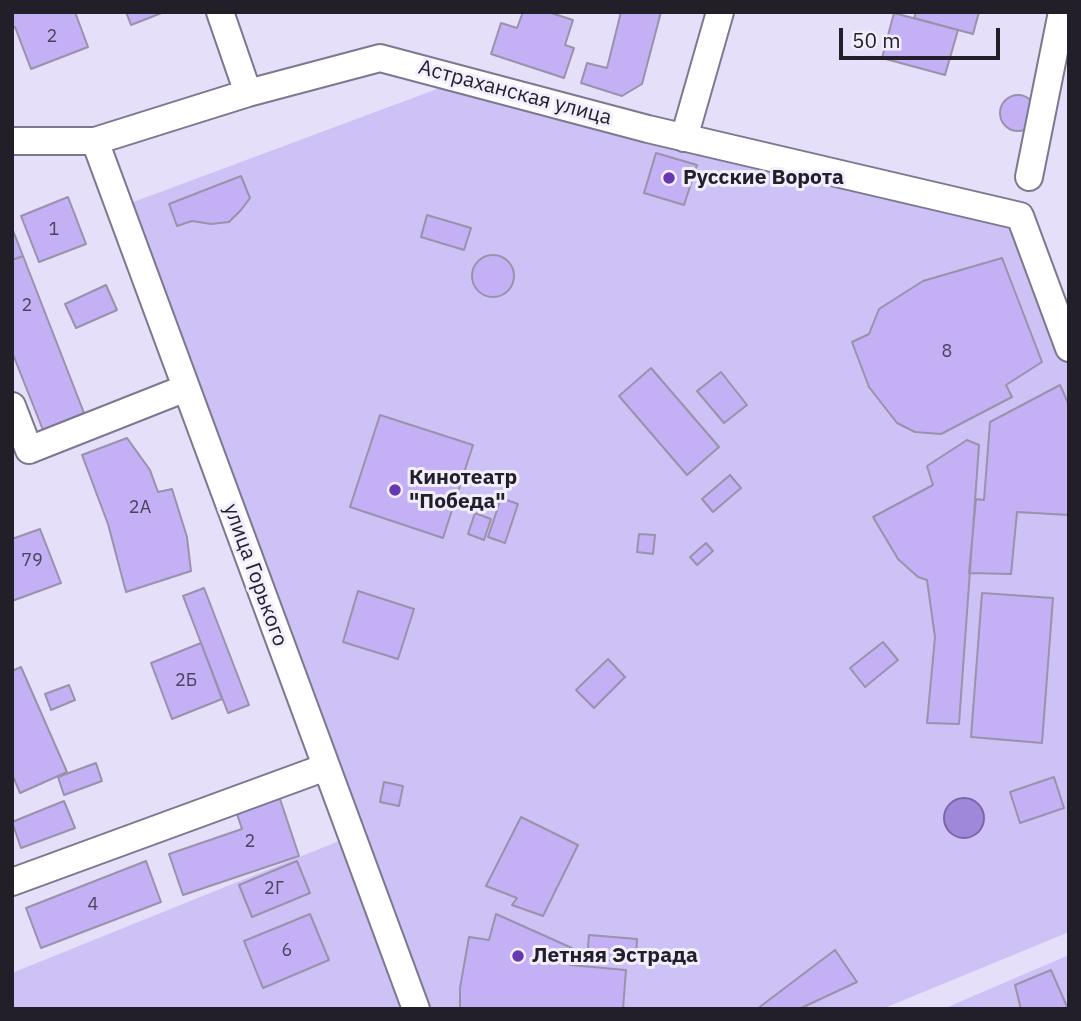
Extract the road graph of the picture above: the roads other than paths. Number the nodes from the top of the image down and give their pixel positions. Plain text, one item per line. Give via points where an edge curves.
1 (220, 12) edge
2 (720, 12) edge
3 (1062, 12) edge
4 (248, 93) junction
5 (684, 138) junction
6 (12, 141) edge
7 (95, 141) junction
8 (1029, 177) dead end
9 (1069, 348) edge
10 (186, 388) junction
11 (12, 406) edge
12 (326, 766) junction
13 (12, 882) edge
14 (416, 1009) edge

1 - 4 street
2 - 5 street
3 - 8 street
4 - 5 street, Астраханская улица via 380,58
4 - 7 street, Астраханская улица
5 - 9 street, Астраханская улица via 1020,216
6 - 7 street, Астраханская улица
7 - 10 street, улица Горького
10 - 11 street via 29,450
10 - 12 street, улица Горького
12 - 13 street
12 - 14 street, улица Горького

